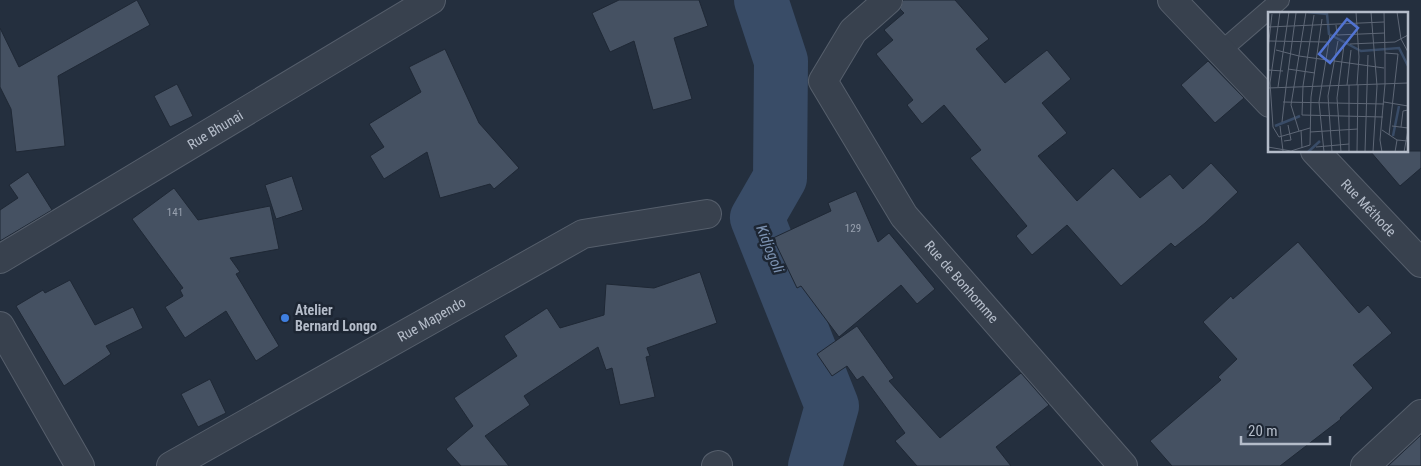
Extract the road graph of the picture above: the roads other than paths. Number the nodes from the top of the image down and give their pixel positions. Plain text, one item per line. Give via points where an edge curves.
1 (431, 0) edge
2 (888, 0) edge
3 (1172, 0) edge
4 (1280, 0) edge
5 (1221, 51) junction
6 (1268, 101) edge
7 (1316, 152) edge
8 (707, 214) dead end
9 (0, 259) edge
10 (1421, 263) edge
11 (0, 326) edge
12 (1421, 414) edge
13 (80, 466) edge
14 (171, 466) edge
15 (1123, 466) edge
16 (1365, 466) edge

1 - 9 street, Rue Bhunai
2 - 15 street, Rue de Bonhomme via 853,32 823,81 904,216
3 - 5 street
4 - 5 lane
5 - 6 street
7 - 10 street, Rue Méthode
8 - 14 street, Rue Mapendo via 582,234
11 - 13 street
12 - 16 street

